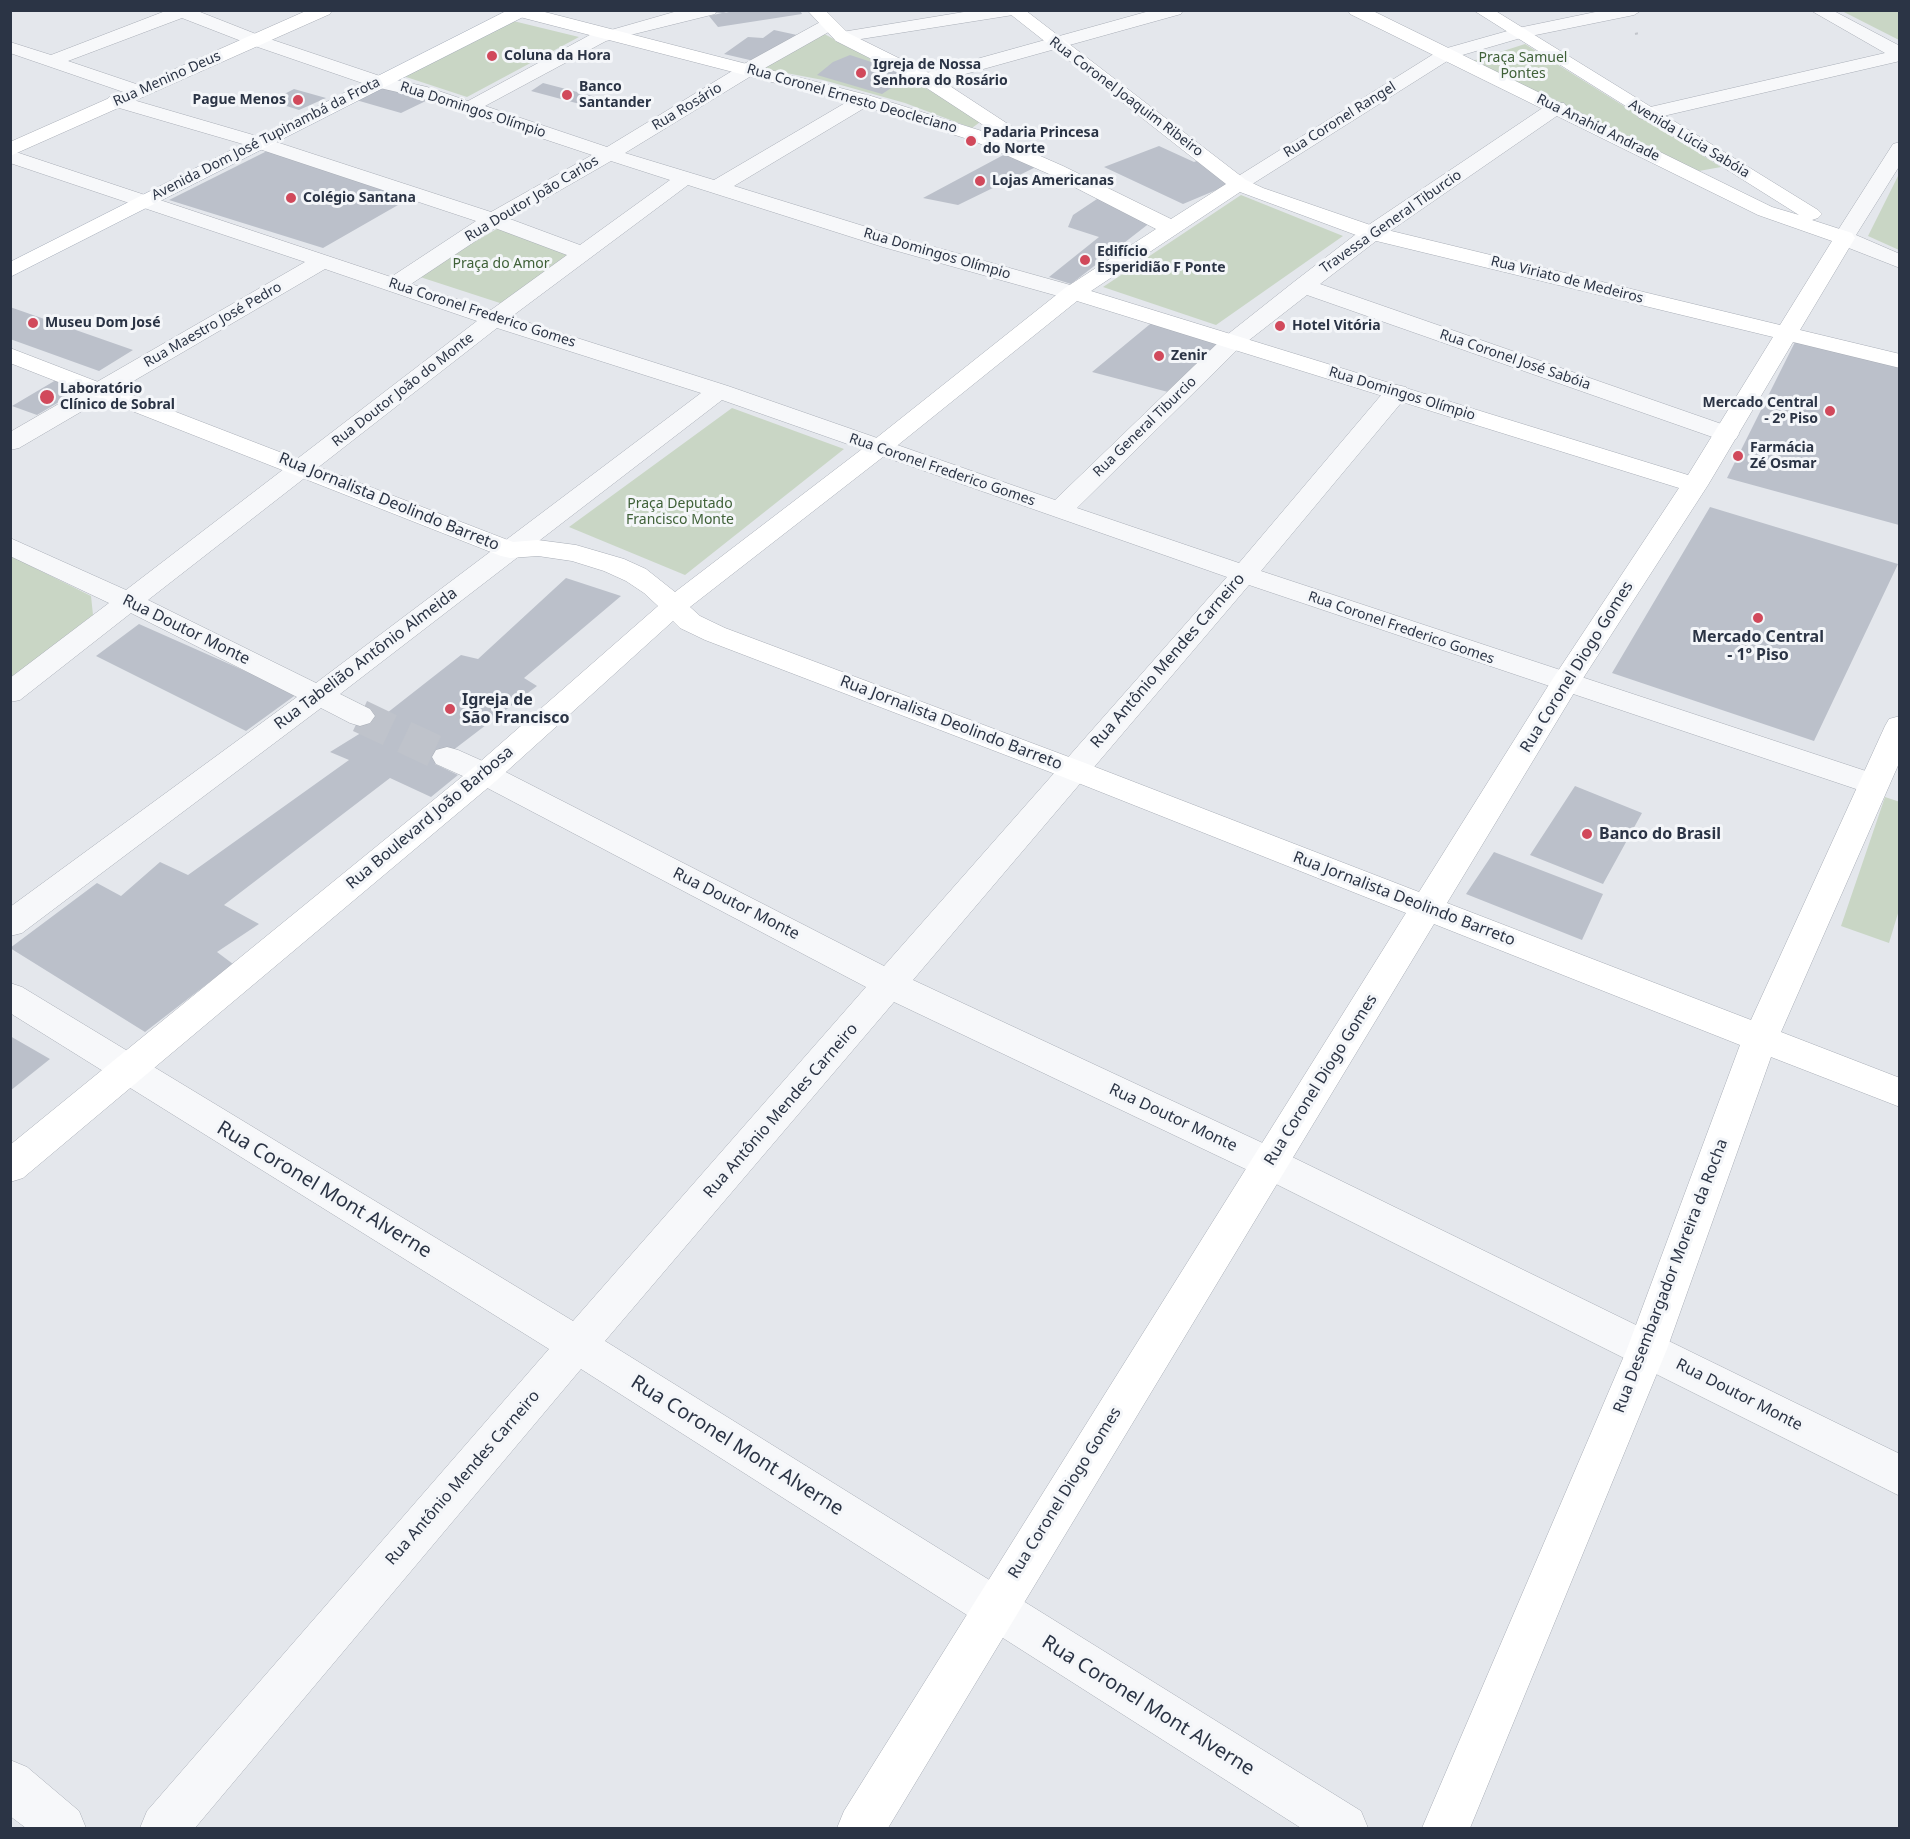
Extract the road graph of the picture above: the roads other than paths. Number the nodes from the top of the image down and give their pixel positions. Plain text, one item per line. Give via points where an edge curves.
1 (324, 10) edge
2 (709, 10) edge
3 (815, 10) edge
4 (1175, 10) edge
5 (1356, 10) edge
6 (1480, 10) edge
7 (1634, 10) edge
8 (1818, 10) edge
9 (185, 11) edge
10 (521, 11) edge
11 (1013, 11) edge
12 (835, 31) junction
13 (1518, 33) junction
14 (608, 35) junction
15 (255, 40) junction
16 (1056, 43) junction
17 (10, 47) edge
18 (1446, 54) junction
19 (1899, 55) edge
20 (51, 61) junction
21 (748, 69) junction
22 (926, 79) junction
23 (378, 82) junction
24 (138, 91) junction
25 (864, 100) junction
26 (116, 101) junction
27 (470, 107) junction
28 (1557, 108) junction
29 (1646, 114) junction
30 (260, 143) junction
31 (1899, 148) edge
32 (10, 150) edge
33 (609, 154) junction
34 (10, 156) edge
35 (685, 178) junction
36 (1239, 184) junction
37 (716, 188) junction
38 (144, 201) junction
39 (1792, 201) junction
40 (1765, 211) junction
41 (493, 220) junction
42 (1177, 224) junction
43 (1372, 233) junction
44 (1844, 238) junction
45 (582, 254) junction
46 (322, 261) junction
47 (1899, 262) edge
48 (10, 271) edge
49 (395, 284) junction
50 (1303, 286) junction
51 (1073, 293) junction
52 (494, 319) junction
53 (1787, 334) junction
54 (1231, 343) junction
55 (10, 355) edge
56 (1899, 361) edge
57 (102, 390) junction
58 (719, 391) junction
59 (1397, 392) junction
60 (1727, 434) junction
61 (10, 443) edge
62 (879, 448) junction
63 (304, 468) junction
64 (1695, 485) junction
65 (1059, 511) junction
66 (10, 546) edge
67 (510, 550) junction
68 (1244, 574) junction
69 (130, 602) junction
70 (674, 606) junction
71 (1565, 683) junction
72 (10, 693) edge
73 (318, 696) junction
74 (360, 716) tunnel mouth
75 (1899, 726) edge
76 (447, 757) tunnel mouth
77 (1074, 770) junction
78 (485, 774) junction
79 (1873, 784) junction
80 (1427, 908) junction
81 (10, 924) edge
82 (891, 985) junction
83 (10, 996) edge
84 (1760, 1039) junction
85 (127, 1070) junction
86 (1899, 1093) edge
87 (1269, 1163) junction
88 (10, 1167) edge
89 (577, 1345) junction
90 (1647, 1349) junction
91 (1899, 1476) edge
92 (993, 1610) junction
93 (10, 1784) edge
94 (62, 1828) edge
95 (164, 1828) edge
96 (861, 1828) edge
97 (1344, 1828) edge
98 (1446, 1828) edge

1 - 15 main road, Rua Menino Deus
2 - 14 street
3 - 12 main road
4 - 16 street
5 - 18 main road, Rua Anahid Andrade
6 - 13 main road, Avenida Lúcia Sabóia
7 - 13 street, Rua Coronel Rangel
8 - 19 street
9 - 15 street, Rua Domingos Olímpio
9 - 20 street
10 - 14 main road, Rua Coronel Ernesto Deocleciano
10 - 23 main road, Avenida Dom José Tupinambá da Frota
11 - 12 street, Rua Rosário
11 - 16 main road, Rua Coronel Joaquim Ribeiro
12 - 21 street, Rua Rosário
12 - 22 main road
13 - 18 street, Rua Coronel Rangel
13 - 29 main road, Avenida Lúcia Sabóia
14 - 21 main road, Rua Coronel Ernesto Deocleciano
14 - 27 street
15 - 23 street, Rua Domingos Olímpio
15 - 24 main road, Rua Menino Deus
16 - 22 street
16 - 36 main road, Rua Coronel Joaquim Ribeiro
17 - 20 street
18 - 28 main road, Rua Anahid Andrade
18 - 36 street, Rua Coronel Rangel
19 - 29 street
20 - 24 street
21 - 25 main road, Rua Coronel Ernesto Deocleciano
21 - 33 street, Rua Rosário
22 - 42 main road via 1030,145
23 - 27 street, Rua Domingos Olímpio
23 - 30 main road, Avenida Dom José Tupinambá da Frota
24 - 26 main road, Rua Menino Deus
25 - 37 street
25 - 42 main road, Rua Coronel Ernesto Deocleciano via 981,137
26 - 30 street
26 - 32 main road, Rua Menino Deus
27 - 33 street, Rua Domingos Olímpio
28 - 40 main road, Rua Anahid Andrade
28 - 43 street, Travessa General Tiburcio
29 - 39 main road, Avenida Lúcia Sabóia
30 - 38 main road, Avenida Dom José Tupinambá da Frota
30 - 41 street
31 - 44 street
33 - 35 street, Rua Domingos Olímpio
33 - 41 street, Rua Doutor João Carlos
34 - 38 street, Rua Coronel Frederico Gomes
35 - 37 street, Rua Domingos Olímpio
35 - 45 street, Rua Doutor João do Monte
36 - 42 main road, Rua Coronel Rangel
36 - 43 main road, Rua Viriato de Medeiros
37 - 51 street, Rua Domingos Olímpio
38 - 46 street, Rua Coronel Frederico Gomes
38 - 48 main road, Avenida Dom José Tupinambá da Frota
39 - 40 main road via 1784,209
39 - 44 main road, Avenida Lúcia Sabóia
40 - 44 main road, Rua Anahid Andrade
41 - 45 street
41 - 49 street, Rua Doutor João Carlos
42 - 51 main road, Rua Coronel Rangel
43 - 50 street, Travessa General Tiburcio
43 - 53 main road, Rua Viriato de Medeiros
44 - 47 street, Avenida Lúcia Sabóia
44 - 53 main road, Rua Coronel Diogo Gomes
45 - 52 street, Rua Doutor João do Monte
46 - 49 street, Rua Coronel Frederico Gomes
46 - 57 street, Rua Maestro José Pedro
49 - 52 street, Rua Coronel Frederico Gomes
50 - 54 street, Travessa General Tiburcio
50 - 60 street, Rua Coronel José Sabóia
51 - 54 main road, Rua Domingos Olímpio
51 - 62 main road, Rua Coronel Rangel
52 - 58 street, Rua Coronel Frederico Gomes
52 - 63 street, Rua Doutor João do Monte
53 - 56 main road, Rua Viriato de Medeiros
53 - 60 main road, Rua Coronel Diogo Gomes
54 - 59 main road, Rua Domingos Olímpio
54 - 65 street, Rua General Tiburcio
55 - 57 main road, Rua Jornalista Deolindo Barreto
57 - 61 street, Rua Maestro José Pedro
57 - 63 main road, Rua Jornalista Deolindo Barreto
58 - 62 street, Rua Coronel Frederico Gomes
58 - 67 street, Rua Tabelião Antônio Almeida
59 - 64 main road, Rua Domingos Olímpio
59 - 68 street, Rua Antônio Mendes Carneiro
60 - 64 main road, Rua Coronel Diogo Gomes
62 - 65 street, Rua Coronel Frederico Gomes
62 - 70 main road, Rua Boulevard João Barbosa
63 - 67 main road, Rua Jornalista Deolindo Barreto
63 - 69 street, Rua Doutor João do Monte
64 - 71 main road, Rua Coronel Diogo Gomes
65 - 68 street, Rua Coronel Frederico Gomes
66 - 69 street, Rua Doutor Monte
67 - 70 main road, Rua Jornalista Deolindo Barreto via 538,548 576,553 614,565 654,587
67 - 73 street, Rua Tabelião Antônio Almeida
68 - 71 street, Rua Coronel Frederico Gomes
68 - 77 street, Rua Antônio Mendes Carneiro
69 - 72 street, Rua Doutor João do Monte
69 - 73 street, Rua Doutor Monte
70 - 77 main road, Rua Jornalista Deolindo Barreto via 690,622 715,634
70 - 78 main road, Rua Boulevard João Barbosa
71 - 79 street, Rua Coronel Frederico Gomes
71 - 80 main road, Rua Coronel Diogo Gomes
73 - 74 street, Rua Doutor Monte
73 - 81 street, Rua Tabelião Antônio Almeida
75 - 79 main road, Rua Desembargador Moreira da Rocha
76 - 78 street, Rua Doutor Monte
77 - 80 main road, Rua Jornalista Deolindo Barreto
77 - 82 street, Rua Antônio Mendes Carneiro
78 - 82 street, Rua Doutor Monte
78 - 85 main road, Rua Boulevard João Barbosa
79 - 84 main road, Rua Desembargador Moreira da Rocha
80 - 84 main road, Rua Jornalista Deolindo Barreto
80 - 87 main road, Rua Coronel Diogo Gomes
82 - 87 street, Rua Doutor Monte
82 - 89 street, Rua Antônio Mendes Carneiro
83 - 85 street, Rua Coronel Mont Alverne
84 - 86 main road, Rua Jornalista Deolindo Barreto
84 - 90 main road, Rua Desembargador Moreira da Rocha
85 - 88 main road, Rua Boulevard João Barbosa
85 - 89 street, Rua Coronel Mont Alverne
87 - 90 street, Rua Doutor Monte
87 - 92 main road, Rua Coronel Diogo Gomes
89 - 92 street, Rua Coronel Mont Alverne
89 - 95 street, Rua Antônio Mendes Carneiro
90 - 91 street, Rua Doutor Monte
90 - 98 main road, Rua Desembargador Moreira da Rocha
92 - 96 main road, Rua Coronel Diogo Gomes
92 - 97 street, Rua Coronel Mont Alverne
93 - 94 street

